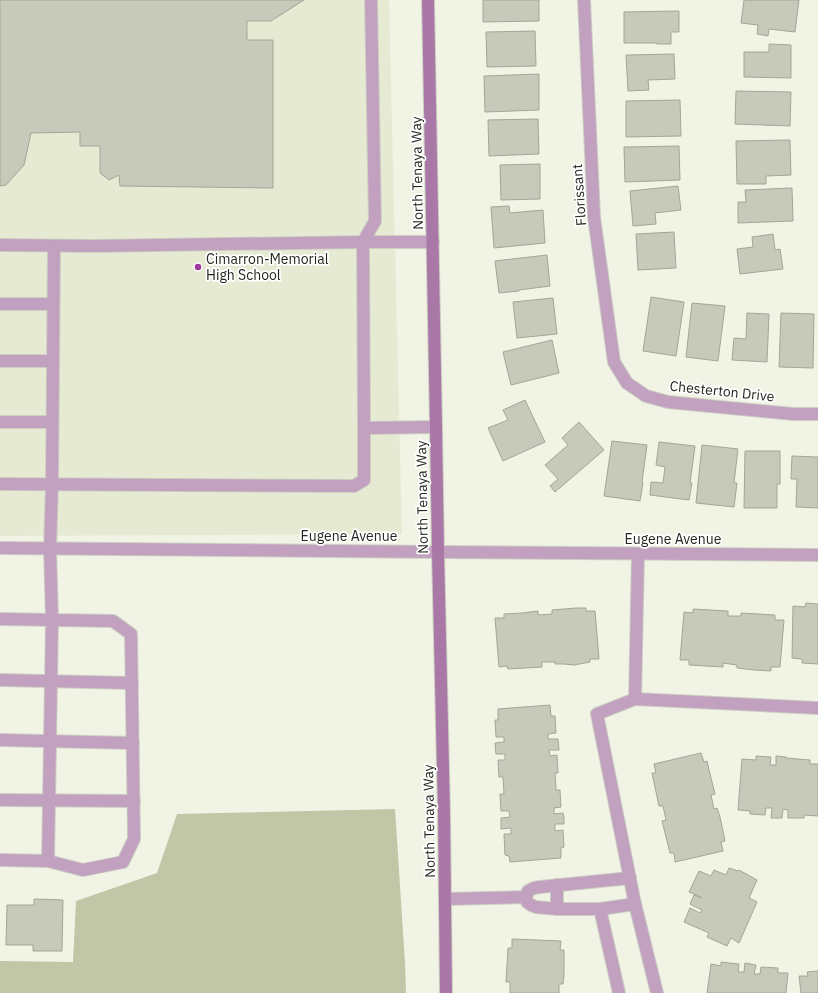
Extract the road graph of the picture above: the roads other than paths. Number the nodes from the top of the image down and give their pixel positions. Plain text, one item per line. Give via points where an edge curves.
1 (371, 0) edge
2 (428, 0) edge
3 (584, 0) edge
4 (363, 242) junction
5 (433, 242) junction
6 (0, 245) edge
7 (54, 246) junction
8 (0, 304) edge
9 (54, 304) junction
10 (0, 361) edge
11 (53, 361) junction
12 (627, 383) joint
13 (818, 414) edge
14 (0, 422) edge
15 (52, 422) junction
16 (436, 427) junction
17 (364, 428) junction
18 (0, 484) edge
19 (52, 484) junction
20 (0, 548) edge
21 (50, 549) junction
22 (438, 552) junction
23 (638, 554) junction
24 (818, 555) edge
25 (0, 620) edge
26 (52, 620) junction
27 (0, 680) edge
28 (51, 682) junction
29 (132, 683) junction
30 (635, 699) junction
31 (818, 708) edge
32 (0, 740) edge
33 (50, 742) junction
34 (133, 744) junction
35 (0, 800) edge
36 (49, 801) junction
37 (134, 801) junction
38 (0, 860) edge
39 (48, 860) junction
40 (630, 878) junction
41 (557, 885) junction
42 (526, 897) junction
43 (445, 899) junction
44 (635, 904) junction
45 (557, 909) junction
46 (600, 909) junction
47 (446, 993) edge
48 (619, 993) edge
49 (657, 993) edge

1 - 4 street via 375,221
2 - 5 main road, North Tenaya Way
3 - 12 street, Florissant via 594,217 614,362
4 - 5 street
4 - 7 street
4 - 17 street
5 - 16 main road, North Tenaya Way
6 - 7 street
7 - 9 street
8 - 9 street
9 - 11 street
10 - 11 street
11 - 15 street
12 - 13 street, Chesterton Drive via 646,396 668,402
14 - 15 street
15 - 19 street
16 - 17 street
16 - 22 main road, North Tenaya Way
17 - 19 street via 364,480 354,486
18 - 19 street
19 - 21 street
20 - 21 street, Eugene Avenue
21 - 22 street, Eugene Avenue
21 - 26 street
22 - 23 street, Eugene Avenue
22 - 43 main road, North Tenaya Way
23 - 24 street, Eugene Avenue
23 - 30 street
25 - 26 street
26 - 28 street
26 - 29 street via 113,621 131,634
27 - 28 street
28 - 29 street
28 - 33 street
29 - 34 street
30 - 31 street
30 - 40 street via 597,714
32 - 33 street
33 - 34 street
33 - 36 street
34 - 37 street
35 - 36 street
36 - 37 street
36 - 39 street
37 - 39 street via 134,839 123,862 83,870
38 - 39 street
40 - 41 street
40 - 44 street
41 - 42 street via 534,888 528,891
41 - 45 street
42 - 43 street
42 - 45 street via 527,902 536,907
43 - 47 main road, North Tenaya Way
44 - 46 street
44 - 49 street
45 - 46 street
46 - 48 street

